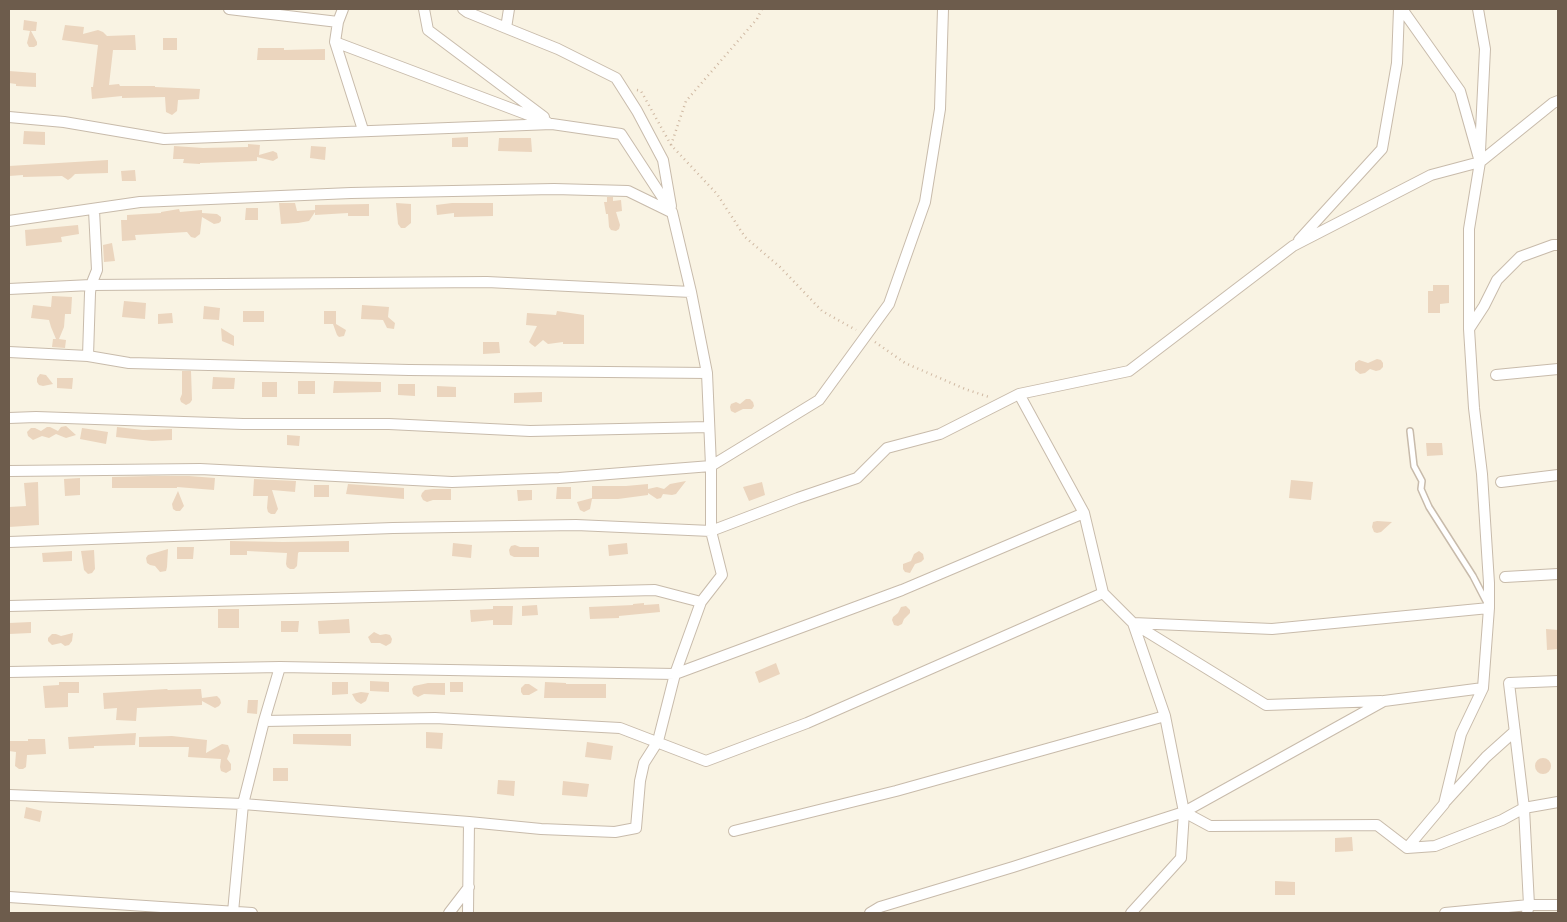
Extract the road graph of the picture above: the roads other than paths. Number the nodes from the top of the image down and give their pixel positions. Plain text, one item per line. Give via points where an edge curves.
1 (229, 9) edge
2 (343, 9) edge
3 (424, 9) edge
4 (463, 9) edge
5 (509, 9) edge
6 (943, 9) edge
7 (1400, 9) edge
8 (1478, 9) edge
9 (338, 22) junction
10 (506, 28) junction
11 (335, 42) junction
12 (1558, 101) edge
13 (9, 117) edge
14 (552, 124) junction
15 (364, 130) junction
16 (1480, 162) junction
17 (94, 210) junction
18 (672, 212) junction
19 (9, 221) edge
20 (1558, 245) edge
21 (1293, 246) junction
22 (91, 285) junction
23 (9, 289) edge
24 (690, 292) junction
25 (1469, 329) junction
26 (9, 352) edge
27 (88, 356) junction
28 (1558, 369) edge
29 (706, 373) junction
30 (1496, 375) dead end
31 (1019, 394) junction
32 (9, 418) edge
33 (708, 427) junction
34 (1410, 431) dead end
35 (711, 466) junction
36 (9, 471) edge
37 (1558, 475) edge
38 (1501, 482) dead end
39 (1084, 513) junction
40 (711, 531) junction
41 (9, 542) edge
42 (1558, 574) edge
43 (1504, 577) dead end
44 (1103, 593) junction
45 (701, 602) junction
46 (9, 606) edge
47 (1489, 608) junction
48 (1133, 624) junction
49 (280, 667) junction
50 (9, 672) edge
51 (675, 674) junction
52 (1558, 681) edge
53 (1483, 688) junction
54 (1384, 701) junction
55 (1165, 716) junction
56 (264, 721) junction
57 (1515, 731) junction
58 (658, 741) junction
59 (9, 795) edge
60 (1558, 802) edge
61 (243, 804) junction
62 (1444, 804) junction
63 (1524, 808) junction
64 (1184, 812) junction
65 (469, 822) junction
66 (734, 831) dead end
67 (1407, 848) junction
68 (468, 888) junction
69 (9, 897) edge
70 (1558, 905) edge
71 (1528, 909) edge
72 (233, 912) junction
73 (252, 913) edge
74 (449, 913) edge
75 (468, 913) edge
76 (870, 913) edge
77 (1132, 913) edge
78 (1445, 913) edge

1 - 9 street
2 - 9 street
3 - 14 street via 428,30
4 - 10 street
5 - 10 street
6 - 35 street via 940,109 925,202 889,304 819,400
7 - 16 street via 1460,90
7 - 21 street via 1397,63 1382,149
8 - 16 street via 1485,49
9 - 11 street
10 - 18 street via 616,78 662,160
11 - 14 street
11 - 15 street
12 - 16 street
13 - 15 street via 64,122 164,139
14 - 15 street
14 - 18 street via 621,134
16 - 21 street via 1431,175
16 - 25 street via 1470,229
17 - 18 street via 150,201 351,192 554,189 628,191
17 - 19 street
17 - 22 street via 97,270
18 - 24 street
20 - 25 street via 1520,257 1498,280
21 - 31 street via 1129,371
22 - 23 street
22 - 24 street via 487,282
22 - 27 street
24 - 29 street
25 - 47 street via 1483,484
26 - 27 street
27 - 29 street via 128,364
28 - 30 street
29 - 33 street
31 - 39 street
31 - 40 street via 940,434 887,448 858,478
32 - 33 street via 389,424 530,431
33 - 35 street
34 - 47 lane via 1414,466 1429,507 1473,576
35 - 36 street via 559,478 452,482 200,469
35 - 40 street
37 - 38 street
39 - 44 street
39 - 51 street via 902,590
40 - 41 street via 510,526
40 - 45 street via 722,575
42 - 43 street
44 - 48 street
44 - 58 street via 807,723 706,761
45 - 46 street via 655,590
45 - 51 street
47 - 48 street via 1272,629
47 - 53 street
48 - 54 street via 1266,705
48 - 55 street
49 - 50 street
49 - 51 street
49 - 56 street
51 - 58 street
52 - 57 street via 1509,683
53 - 54 street
53 - 62 street via 1461,734
54 - 64 street
55 - 64 street
55 - 66 street via 896,791
56 - 58 street via 445,719 620,728
56 - 61 street
57 - 62 street via 1486,757
57 - 63 street
58 - 65 street via 644,763 636,828 615,832 541,830
59 - 61 street
60 - 63 street
61 - 65 street
61 - 72 street
62 - 67 street
63 - 67 street via 1435,846
63 - 71 street
64 - 67 street via 1210,826 1377,825
64 - 76 street via 880,907
64 - 77 street via 1181,858
65 - 68 street
68 - 74 street
68 - 75 street
69 - 72 street
70 - 71 street
71 - 78 street
72 - 73 street

